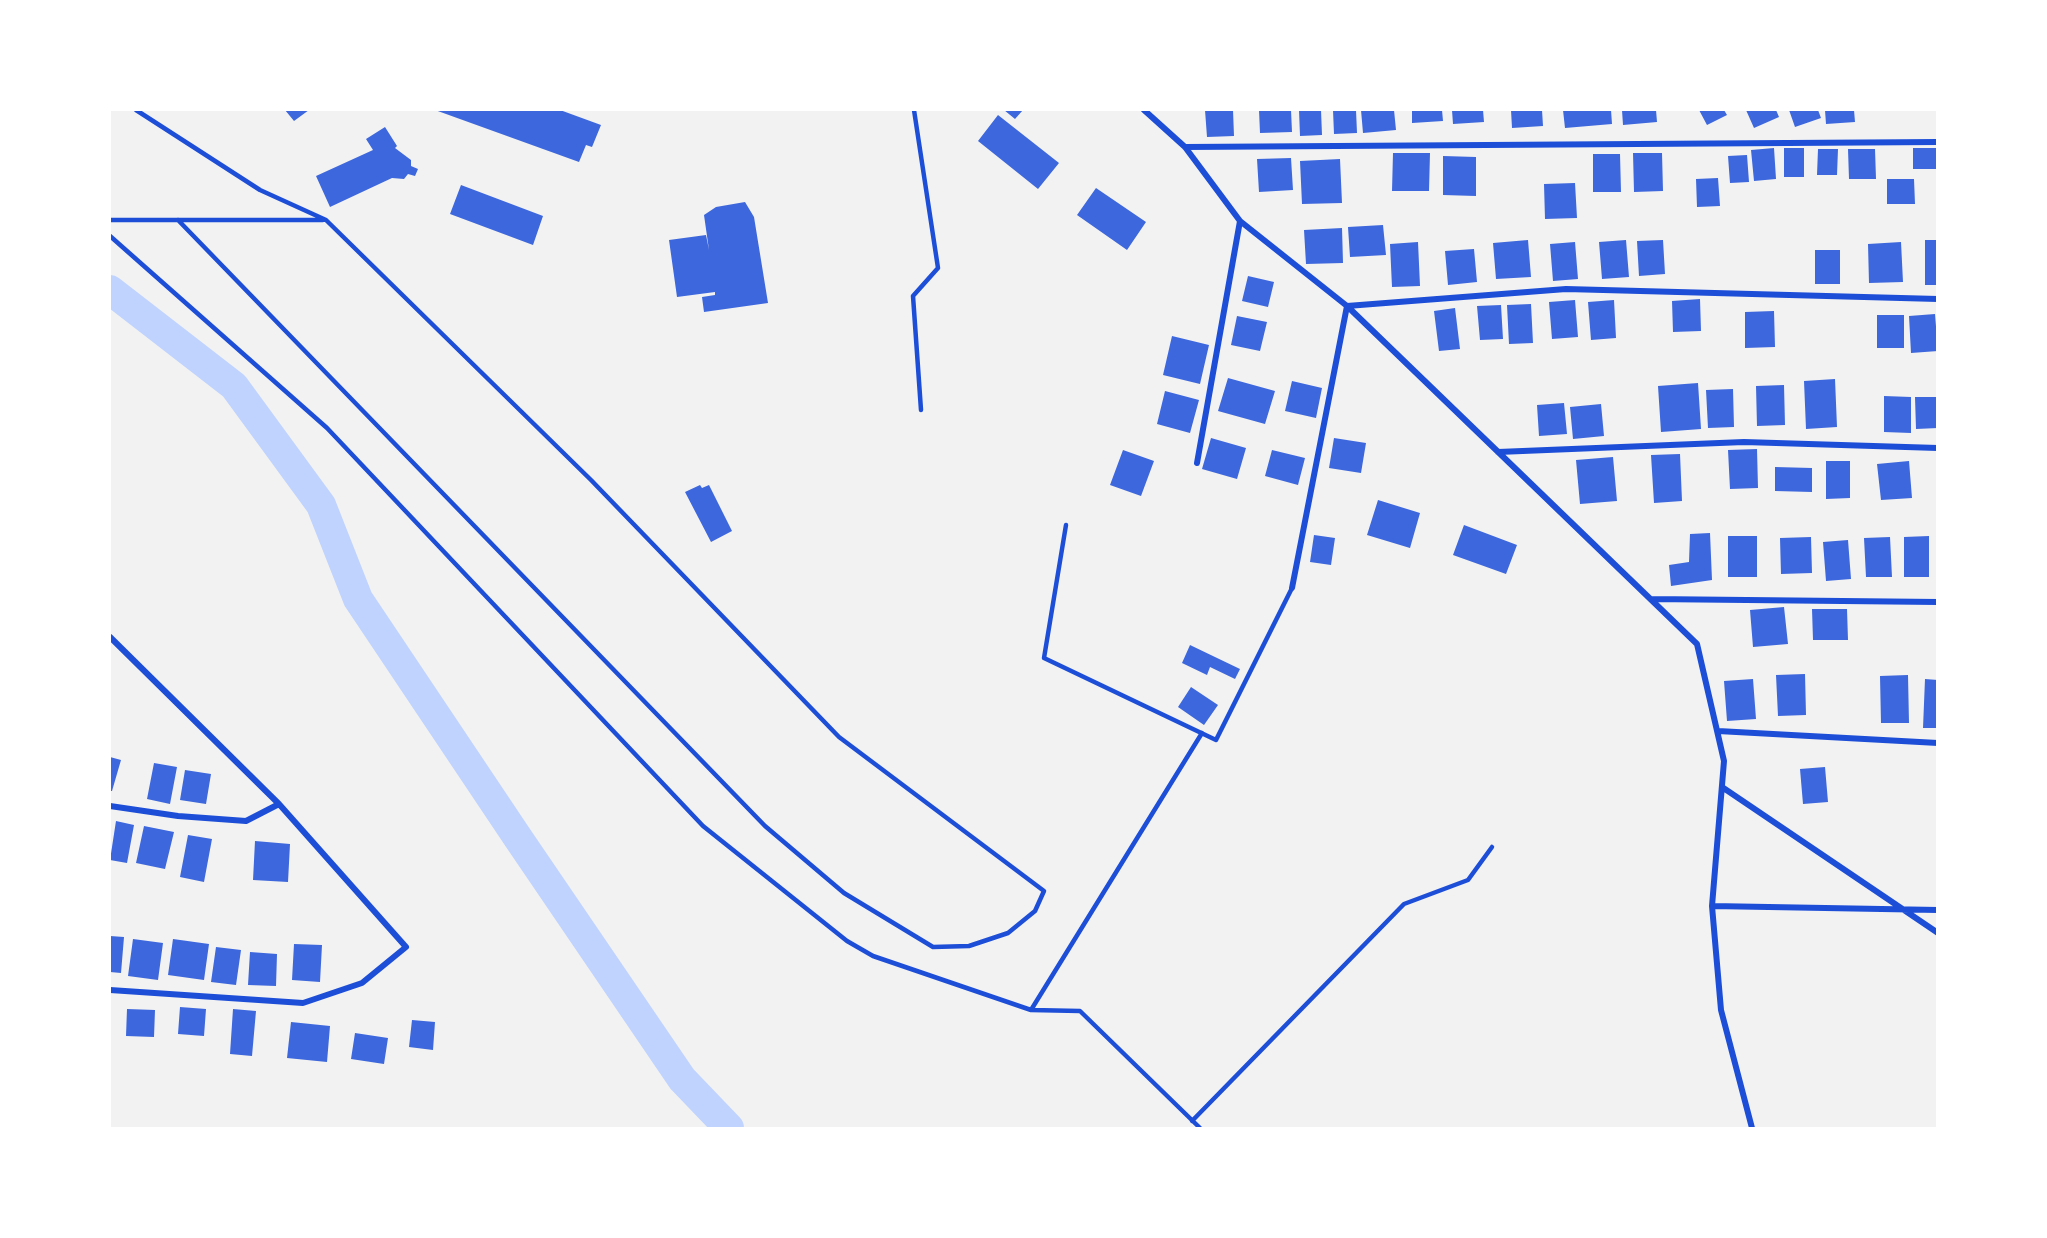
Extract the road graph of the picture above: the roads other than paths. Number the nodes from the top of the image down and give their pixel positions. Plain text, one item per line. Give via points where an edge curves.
1 (136, 110) edge
2 (914, 110) edge
3 (1144, 110) edge
4 (1938, 142) edge
5 (1185, 147) junction
6 (110, 220) edge
7 (178, 220) junction
8 (326, 220) junction
9 (1240, 221) junction
10 (110, 236) edge
11 (1938, 299) edge
12 (1347, 306) junction
13 (921, 410) dead end
14 (1938, 448) edge
15 (1498, 452) junction
16 (1197, 463) dead end
17 (1066, 525) dead end
18 (1292, 588) joint
19 (1651, 599) junction
20 (1938, 602) edge
21 (110, 638) edge
22 (1718, 732) junction
23 (1202, 733) junction
24 (1938, 743) edge
25 (1722, 787) junction
26 (279, 804) junction
27 (110, 806) edge
28 (1492, 847) dead end
29 (1712, 906) junction
30 (1905, 910) junction
31 (1938, 910) edge
32 (1938, 933) edge
33 (110, 990) edge
34 (1031, 1010) junction
35 (1192, 1121) junction
36 (1200, 1128) edge
37 (1752, 1128) edge

1 - 8 lane via 260,190
2 - 13 lane via 938,268 913,296
3 - 5 street
4 - 5 street
5 - 9 street
6 - 7 lane
7 - 8 lane
7 - 8 lane via 765,826 844,893 933,947 969,946 1008,933 1035,911 1044,891 839,737 591,480
9 - 12 street
9 - 16 street
10 - 34 lane via 327,428 703,826 847,941 873,956
11 - 12 street via 1566,289
12 - 15 street
12 - 18 street
14 - 15 street via 1744,442
15 - 19 street
17 - 23 lane via 1044,658
18 - 23 lane via 1216,740
19 - 20 street
19 - 22 street via 1697,644
21 - 26 street
22 - 24 street
22 - 25 street via 1724,760
23 - 34 lane
25 - 29 street
25 - 30 street
26 - 27 street via 246,821
26 - 33 street via 406,947 362,983 303,1003
28 - 35 lane via 1468,880 1404,904
29 - 30 street
29 - 37 street via 1721,1010
30 - 31 street
30 - 32 street
34 - 35 lane via 1080,1011
35 - 36 lane

